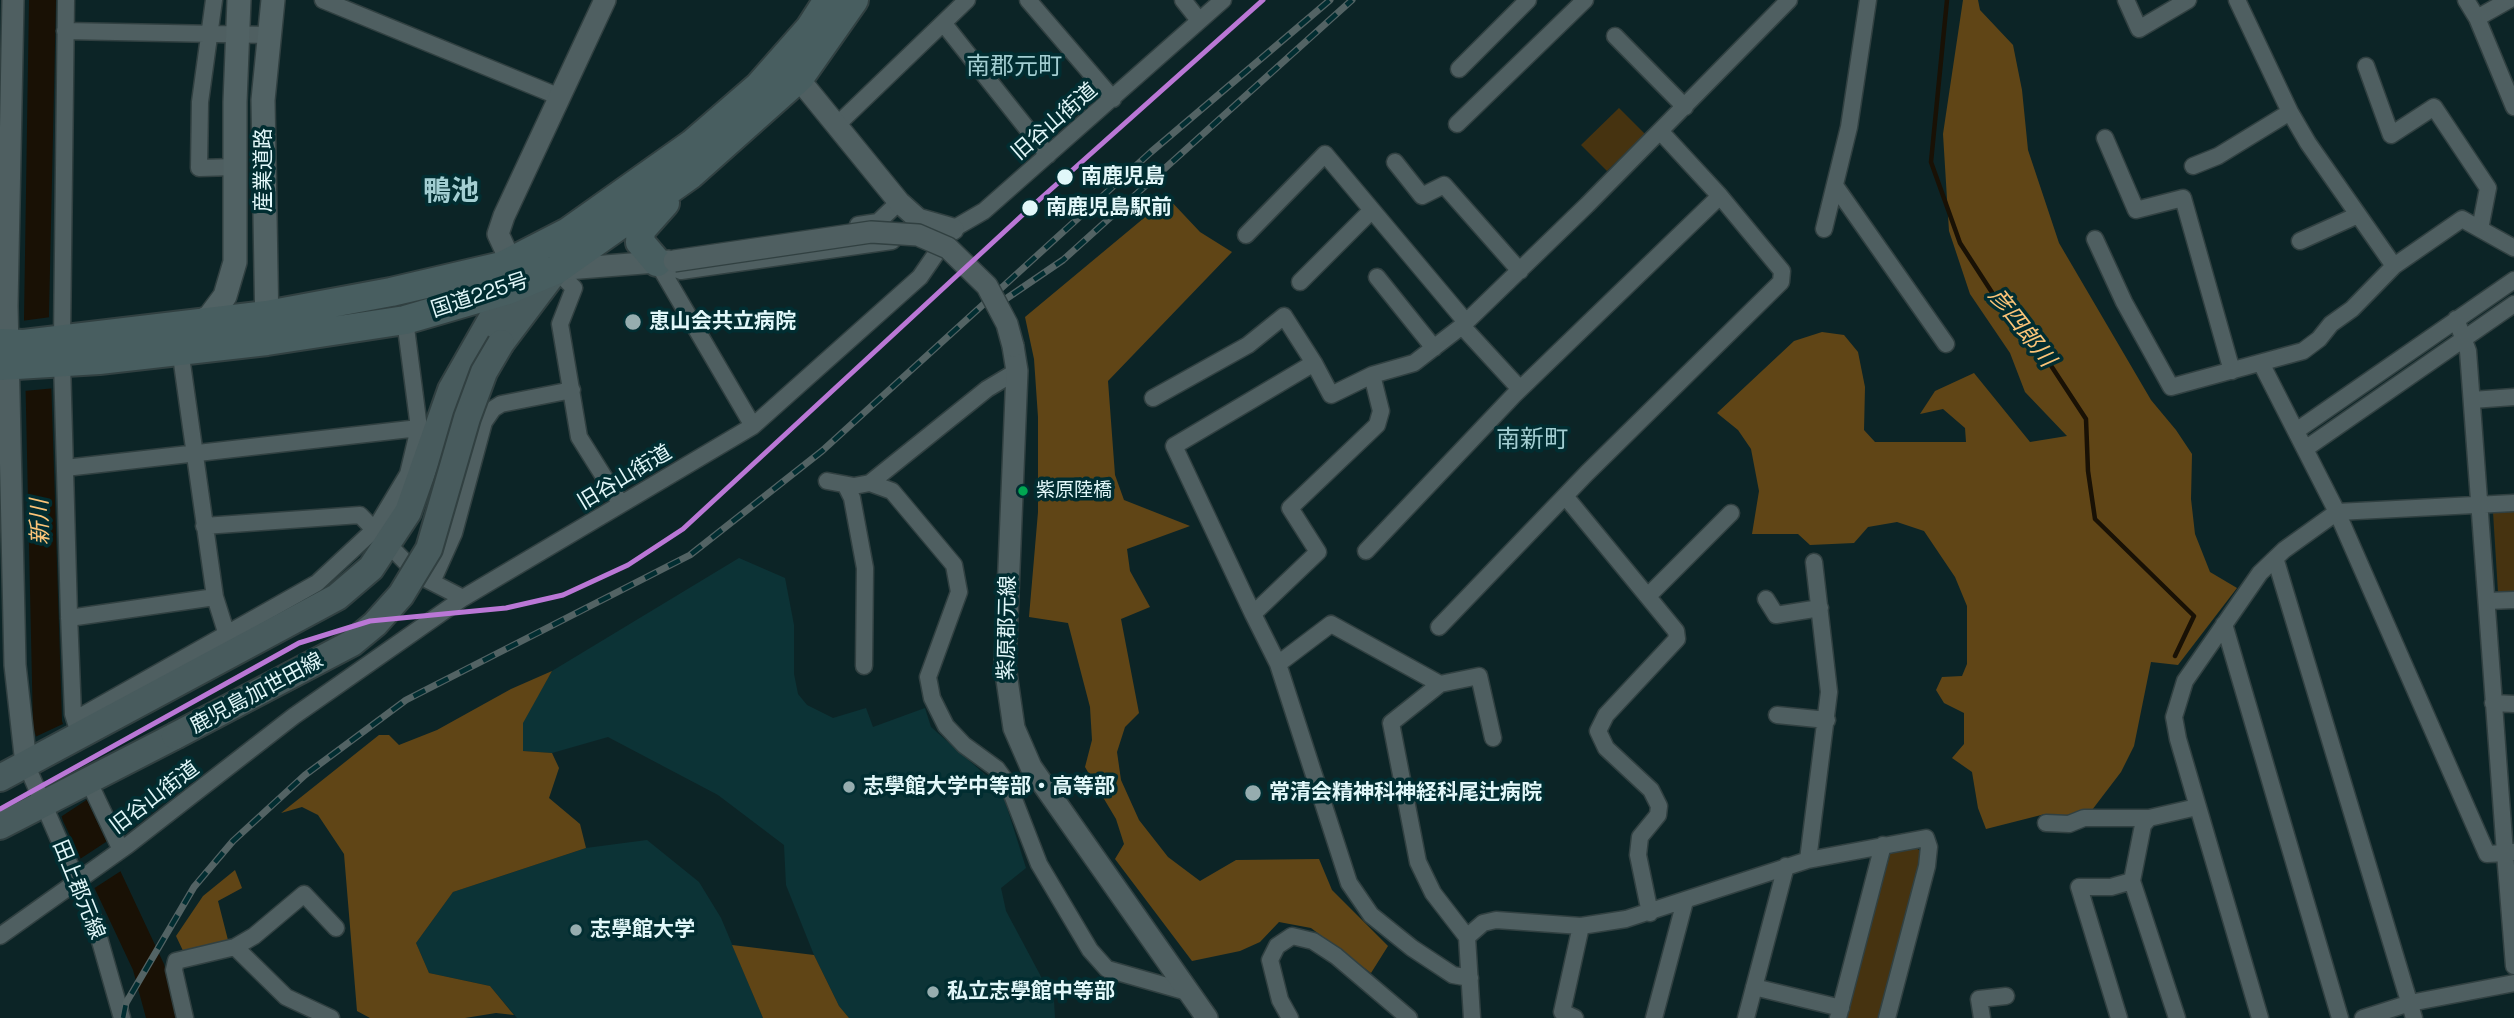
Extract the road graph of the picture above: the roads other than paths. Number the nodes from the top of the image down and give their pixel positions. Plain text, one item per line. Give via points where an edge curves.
1 (12, 0) edge
2 (66, 0) edge
3 (214, 0) edge
4 (239, 0) edge
5 (272, 0) edge
6 (323, 0) edge
7 (605, 0) edge
8 (854, 0) edge
9 (967, 0) edge
10 (1028, 0) edge
11 (1183, 0) edge
12 (1223, 0) edge
13 (1528, 0) edge
14 (1585, 0) edge
15 (1788, 0) edge
16 (1868, 0) edge
17 (2126, 0) edge
18 (2188, 0) edge
19 (2237, 0) edge
20 (2466, 0) edge
21 (2509, 0) edge
22 (824, 1) edge
23 (2477, 18) junction
24 (1198, 19) junction
25 (944, 24) junction
26 (65, 31) junction
27 (208, 35) junction
28 (236, 35) junction
29 (269, 35) junction
30 (1615, 36) dead end
31 (2366, 66) dead end
32 (791, 69) junction
33 (1459, 69) dead end
34 (559, 97) junction
35 (1113, 99) junction
36 (1685, 107) junction
37 (2514, 107) edge
38 (2290, 112) junction
39 (838, 124) junction
40 (1457, 124) dead end
41 (1660, 131) junction
42 (2105, 138) dead end
43 (1048, 155) junction
44 (1395, 162) dead end
45 (2193, 166) dead end
46 (235, 167) junction
47 (690, 175) junction
48 (1836, 187) junction
49 (1720, 196) junction
50 (899, 202) junction
51 (1372, 210) junction
52 (2358, 215) junction
53 (918, 219) junction
54 (953, 229) junction
55 (1824, 229) dead end
56 (2480, 229) junction
57 (1246, 235) dead end
58 (769, 239) junction
59 (2095, 239) dead end
60 (2300, 241) dead end
61 (2514, 248) edge
62 (771, 258) junction
63 (666, 262) junction
64 (2394, 266) junction
65 (556, 270) junction
66 (1520, 271) junction
67 (507, 273) junction
68 (1377, 277) dead end
69 (2514, 280) edge
70 (1300, 282) dead end
71 (2514, 304) edge
72 (2456, 319) junction
73 (404, 320) junction
74 (197, 324) junction
75 (1464, 324) junction
76 (267, 328) junction
77 (2464, 340) junction
78 (1945, 344) dead end
79 (1434, 348) junction
80 (180, 349) junction
81 (58, 351) junction
82 (10, 355) edge
83 (1314, 363) junction
84 (2261, 363) junction
85 (1017, 371) junction
86 (2232, 371) junction
87 (1372, 376) junction
88 (1520, 389) junction
89 (572, 390) junction
90 (2514, 397) edge
91 (1153, 398) dead end
92 (2472, 400) junction
93 (752, 426) junction
94 (419, 428) junction
95 (2296, 431) junction
96 (2305, 449) junction
97 (193, 453) junction
98 (65, 468) junction
99 (827, 481) dead end
100 (870, 483) junction
101 (846, 486) junction
102 (1565, 496) junction
103 (2514, 503) edge
104 (621, 504) junction
105 (2482, 506) junction
106 (2337, 512) junction
107 (1731, 513) dead end
108 (6, 514) edge
109 (204, 526) junction
110 (382, 536) junction
111 (1366, 551) dead end
112 (2276, 561) junction
113 (1814, 562) dead end
114 (432, 582) junction
115 (1648, 596) junction
116 (215, 597) junction
117 (463, 598) junction
118 (1766, 599) dead end
119 (2514, 600) edge
120 (2487, 601) junction
121 (1820, 608) junction
122 (1253, 614) junction
123 (69, 618) junction
124 (2224, 624) junction
125 (7, 625) edge
126 (1439, 627) dead end
127 (227, 635) junction
128 (1278, 664) junction
129 (864, 666) dead end
130 (7, 669) edge
131 (1440, 684) junction
132 (2494, 703) junction
133 (2514, 704) edge
134 (1777, 715) dead end
135 (1827, 720) junction
136 (74, 732) junction
137 (1493, 738) dead end
138 (29, 762) junction
139 (0, 778) edge
140 (86, 782) junction
141 (43, 803) junction
142 (2197, 807) junction
143 (2149, 818) junction
144 (2046, 823) dead end
145 (0, 826) edge
146 (1884, 845) junction
147 (121, 850) junction
148 (2510, 853) edge
149 (1808, 860) junction
150 (1786, 866) junction
151 (80, 879) junction
152 (2132, 881) junction
153 (1685, 901) junction
154 (1650, 913) junction
155 (1581, 926) junction
156 (336, 929) dead end
157 (0, 936) edge
158 (1467, 937) junction
159 (235, 947) junction
160 (2514, 966) edge
161 (1470, 978) junction
162 (2514, 983) edge
163 (1754, 987) junction
164 (1191, 993) junction
165 (2007, 996) dead end
166 (2412, 1010) edge
167 (1839, 1013) edge
168 (1402, 1015) edge
169 (1566, 1016) edge
170 (122, 1018) edge
171 (185, 1018) edge
172 (331, 1018) edge
173 (1207, 1018) edge
174 (1290, 1018) edge
175 (1472, 1018) edge
176 (1654, 1018) edge
177 (1746, 1018) edge
178 (1887, 1018) edge
179 (1982, 1018) edge
180 (2119, 1018) edge
181 (2177, 1018) edge
182 (2260, 1018) edge
183 (2340, 1018) edge
184 (2363, 1018) edge

1 - 82 street
2 - 26 street
3 - 27 street
4 - 28 main road, 産業道路
5 - 29 main road, 産業道路
6 - 34 street
7 - 34 street
8 - 32 highway, 国道225号
9 - 25 street
10 - 35 street
11 - 24 street
12 - 24 street, 旧谷山街道
13 - 33 street
14 - 40 street
15 - 36 street
16 - 48 street
17 - 18 street via 2139,29
19 - 38 street
20 - 23 street
21 - 23 street
22 - 32 highway, 国道225号
23 - 37 street
24 - 35 street, 旧谷山街道
25 - 39 street
25 - 43 street
26 - 27 street
26 - 81 street
27 - 28 street
27 - 46 street via 199,168
28 - 29 street
28 - 46 main road, 産業道路
29 - 76 main road, 産業道路 via 262,186
30 - 36 street
31 - 56 street via 2391,135 2434,107 2488,188
32 - 39 street
32 - 47 highway, 国道225号
32 - 67 highway, 国道225号 via 760,86 692,144
34 - 67 street via 498,234
35 - 43 street, 旧谷山街道
36 - 41 street
38 - 45 street
38 - 52 street
39 - 50 street
41 - 49 street
41 - 66 street
42 - 86 street via 2136,210 2183,198
43 - 54 street, 旧谷山街道 via 984,211
44 - 66 street via 1422,196 1444,185
46 - 74 main road, 産業道路 via 235,262 225,296 210,316
47 - 63 highway via 641,230 640,242
47 - 65 highway, 国道225号
48 - 55 street
48 - 78 street
49 - 88 street
49 - 102 street via 1782,271 1781,282
50 - 53 street
50 - 58 street via 878,222
51 - 57 street via 1325,154
51 - 70 street
51 - 75 street
52 - 60 street
52 - 64 street
53 - 54 street
53 - 62 street via 910,241
54 - 93 street, 旧谷山街道 via 920,277
56 - 61 street
56 - 64 street via 2462,219
58 - 62 street
58 - 63 street via 672,254
59 - 86 street via 2171,387
62 - 63 street via 681,271
63 - 65 street
63 - 85 street, 紫原郡元線, bridge via 871,232 918,235 948,248 987,286 1003,315
63 - 93 street
64 - 84 street via 2303,351
65 - 67 highway, 国道225号
65 - 89 street via 574,288 560,324
65 - 140 main road, 鹿児島加世田線, bridge via 484,372 429,549 401,595 375,624 352,643
66 - 75 street
67 - 73 highway, 国道225号
67 - 76 highway, 国道225号 via 391,292
67 - 110 main road via 451,390 419,486
68 - 79 street
69 - 72 street
71 - 77 street
72 - 77 street
72 - 95 street
73 - 76 highway, 国道225号
73 - 94 street
74 - 76 highway, 国道225号
74 - 81 highway, 国道225号
75 - 79 street
75 - 88 street
76 - 80 highway, 国道225号
77 - 92 street
77 - 96 street
79 - 87 street via 1414,363
80 - 81 highway, 国道225号
80 - 97 street
81 - 82 highway, 国道225号
81 - 98 street
82 - 108 street
83 - 87 street via 1331,396
83 - 91 street via 1284,316 1248,345
83 - 122 street via 1174,446
84 - 86 street
84 - 95 street
85 - 100 street via 987,389
85 - 164 street, 紫原郡元線 via 1004,666 1014,728 1031,766
87 - 122 street via 1381,411 1377,425 1290,508 1318,552
88 - 111 street
89 - 104 street via 579,437
89 - 114 street via 493,409 484,422 454,533
90 - 92 street
92 - 105 street
93 - 104 street, 旧谷山街道
94 - 97 street
94 - 110 street via 408,474
95 - 96 street
96 - 106 street
97 - 98 street
97 - 109 street
98 - 123 street
99 - 101 street
100 - 101 street
100 - 164 street via 892,491 903,501 954,565 959,592 928,677 946,726 1008,784 1039,863 1090,950 1107,969
101 - 129 street via 865,568
102 - 115 street
102 - 126 street
103 - 105 street
104 - 117 street, 旧谷山街道
105 - 106 street
105 - 120 street
106 - 112 street via 2284,550
106 - 148 street via 2487,854
107 - 115 street
108 - 125 street
109 - 110 street via 360,515
109 - 116 street
110 - 114 street via 418,575
110 - 127 street via 317,583
110 - 136 main road via 370,568 337,597
112 - 124 street via 2260,573
112 - 166 street
113 - 121 street
114 - 117 street
115 - 154 street via 1676,631 1677,639 1606,715 1598,731 1606,748 1650,789 1659,806 1658,815 1640,837 1638,855
116 - 123 street
116 - 127 street
117 - 147 street, 旧谷山街道 via 294,716
118 - 121 street via 1776,615
119 - 120 street
120 - 132 street
121 - 135 street via 1829,692
122 - 128 street
123 - 136 street
124 - 142 street via 2185,681 2174,717
124 - 183 street
125 - 130 street
127 - 136 street
128 - 131 street via 1331,624
128 - 161 street via 1349,883 1371,915 1412,948 1453,975
130 - 138 street
131 - 137 street via 1479,676
131 - 158 street via 1391,723 1418,862 1433,893
132 - 133 street
132 - 148 street
134 - 135 street
135 - 149 street
136 - 138 main road
138 - 139 main road
138 - 141 street, 田上郡元線
140 - 141 main road, 鹿児島加世田線
140 - 147 street
141 - 145 main road, 鹿児島加世田線
141 - 151 street, 田上郡元線
142 - 143 street
142 - 182 street
143 - 144 street
143 - 152 street via 2143,825
146 - 149 street
146 - 167 street
146 - 178 street via 1926,838 1929,847
147 - 151 street, 旧谷山街道
148 - 160 street
149 - 150 street
150 - 153 street
150 - 163 street
151 - 157 street, 旧谷山街道
151 - 170 street, 田上郡元線
152 - 180 street via 2111,887 2079,887
152 - 181 street
153 - 154 street
153 - 176 street
154 - 155 street
155 - 158 street via 1496,920 1483,923
155 - 169 street
156 - 159 street via 304,894
158 - 161 street
159 - 171 street via 176,961
159 - 172 street via 286,996
161 - 175 street
162 - 166 street
163 - 167 street
163 - 177 street
164 - 173 street, 紫原郡元線
165 - 179 street via 1979,999
166 - 184 street
168 - 174 street via 1336,956 1313,941 1292,936 1277,946 1270,960 1280,1000

